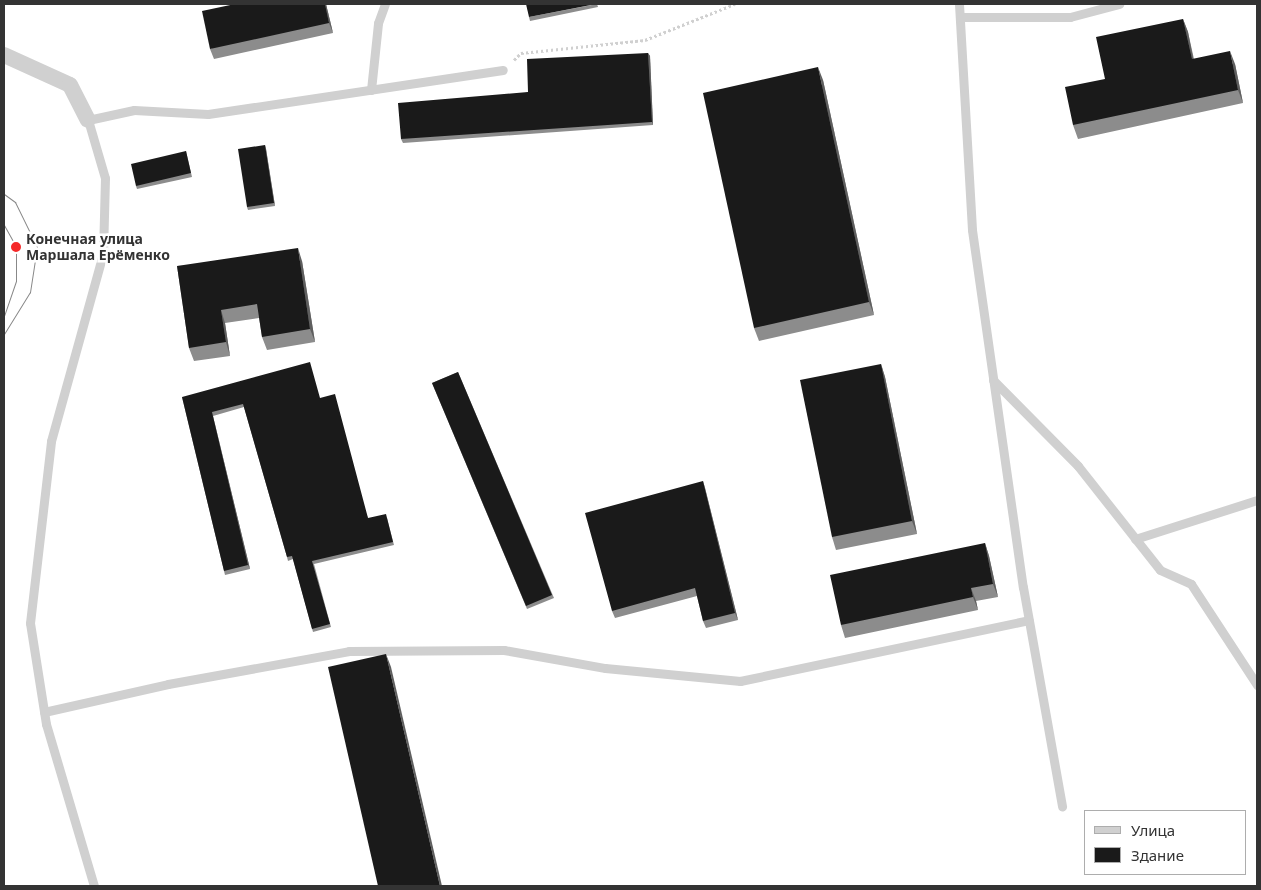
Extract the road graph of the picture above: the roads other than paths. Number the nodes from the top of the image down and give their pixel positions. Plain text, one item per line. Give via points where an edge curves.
1 (385, 4) edge
2 (959, 4) edge
3 (1119, 4) edge
4 (960, 17) junction
5 (4, 55) edge
6 (503, 70) road end
7 (371, 90) junction
8 (88, 120) junction
9 (993, 380) junction
10 (1257, 500) edge
11 (1135, 538) junction
12 (1029, 620) junction
13 (1257, 685) edge
14 (44, 712) junction
15 (1062, 807) dead end
16 (94, 886) edge

1 - 7 lane via 378,23
2 - 4 lane
3 - 4 lane via 1070,17
4 - 9 lane via 972,230
5 - 8 street via 70,85
6 - 7 lane
7 - 8 lane via 208,114 134,110
8 - 14 lane via 106,178 103,254 51,440 30,623
9 - 11 lane via 1078,466
9 - 12 lane
10 - 11 lane
11 - 13 lane via 1160,570 1191,584
12 - 14 lane via 740,681 605,668 504,650 350,651 168,684
12 - 15 lane
14 - 16 lane

